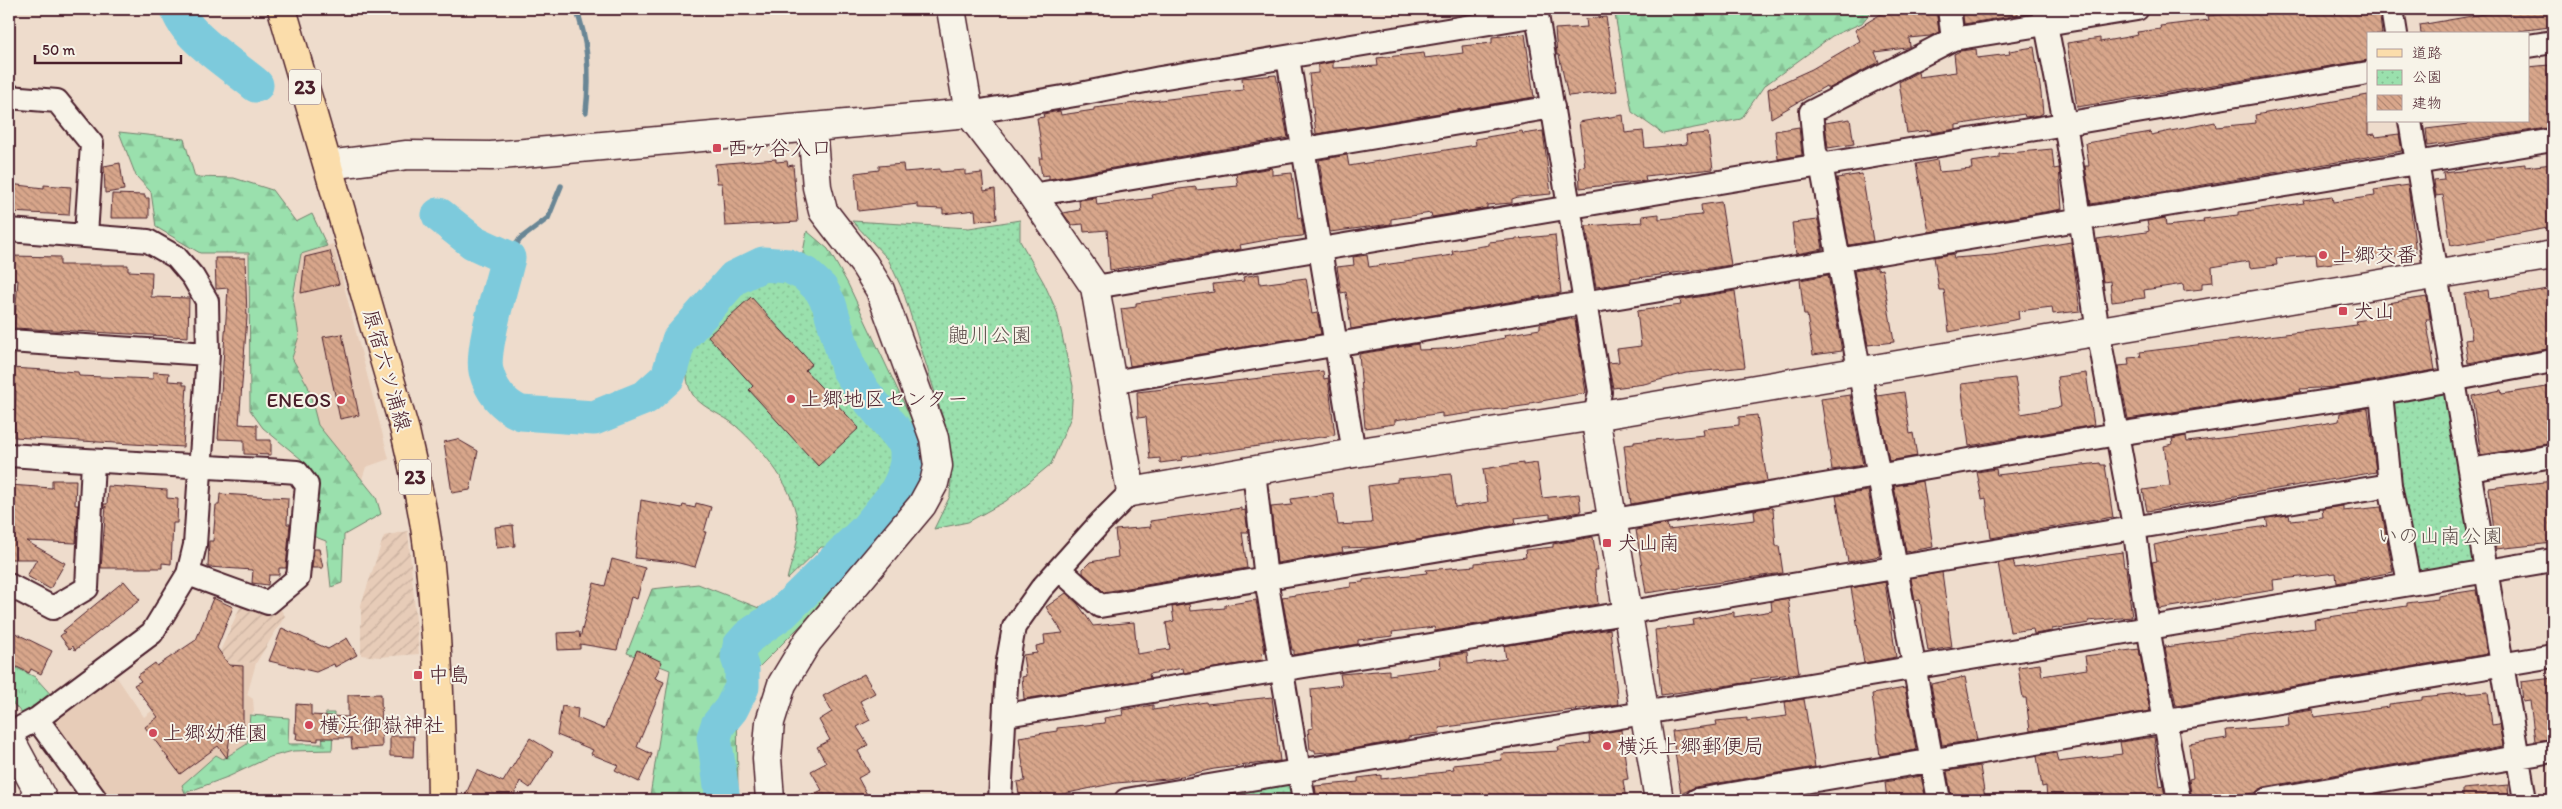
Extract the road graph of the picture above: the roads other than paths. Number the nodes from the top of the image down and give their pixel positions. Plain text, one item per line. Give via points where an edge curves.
1 (282, 9) edge
2 (951, 9) edge
3 (1949, 9) edge
4 (2137, 9) edge
5 (2392, 9) edge
6 (1537, 12) edge
7 (2045, 16) edge
8 (2396, 32) edge
9 (1953, 40) junction
10 (2553, 42) edge
11 (2530, 46) edge
12 (1288, 58) junction
13 (2367, 73) edge
14 (9, 97) edge
15 (1553, 108) junction
16 (969, 113) junction
17 (2410, 122) edge
18 (2065, 123) junction
19 (812, 127) junction
20 (2553, 140) edge
21 (1303, 148) junction
22 (2416, 162) junction
23 (1821, 164) junction
24 (328, 165) junction
25 (1032, 196) junction
26 (1569, 207) junction
27 (2081, 219) junction
28 (9, 230) edge
29 (86, 235) junction
30 (1319, 249) junction
31 (2553, 255) edge
32 (1839, 261) junction
33 (2436, 274) junction
34 (1095, 287) junction
35 (1586, 303) junction
36 (2098, 331) junction
37 (9, 341) edge
38 (1336, 345) junction
39 (208, 354) junction
40 (2553, 361) edge
41 (1858, 372) junction
42 (2453, 378) junction
43 (1112, 382) junction
44 (2381, 393) junction
45 (1595, 416) junction
46 (2117, 434) junction
47 (1354, 453) junction
48 (9, 455) edge
49 (2553, 456) edge
50 (93, 461) junction
51 (201, 466) junction
52 (2470, 470) junction
53 (1254, 471) junction
54 (1877, 476) junction
55 (2390, 485) junction
56 (1131, 492) junction
57 (1612, 520) junction
58 (2134, 526) junction
59 (2553, 560) edge
60 (1894, 566) junction
61 (1059, 569) junction
62 (2487, 571) junction
63 (188, 574) junction
64 (1266, 579) junction
65 (2409, 583) junction
66 (9, 585) edge
67 (1627, 612) junction
68 (2148, 627) junction
69 (2553, 656) edge
70 (2503, 664) junction
71 (1914, 669) junction
72 (1282, 671) junction
73 (1644, 713) junction
74 (1006, 714) junction
75 (38, 719) junction
76 (2166, 721) junction
77 (9, 736) edge
78 (2553, 751) edge
79 (2518, 757) junction
80 (1931, 761) junction
81 (1300, 771) junction
82 (1220, 793) edge
83 (43, 800) edge
84 (96, 800) edge
85 (442, 800) edge
86 (770, 800) edge
87 (1000, 800) edge
88 (1126, 800) edge
89 (1304, 800) edge
90 (1659, 800) edge
91 (1697, 800) edge
92 (1939, 800) edge
93 (2179, 800) edge
94 (2266, 800) edge
95 (2525, 800) edge

1 - 24 main road, 原宿六ツ浦線 / 23
2 - 16 street
3 - 9 street
4 - 7 street
5 - 8 street
6 - 12 street
6 - 15 street
7 - 9 street
7 - 18 street
9 - 23 street via 1811,112 1815,152
10 - 11 street
12 - 16 street
12 - 21 street
13 - 18 street
14 - 29 street via 57,101 92,144
15 - 21 street
15 - 26 street
16 - 19 street
16 - 25 street
17 - 22 street
18 - 23 street
18 - 27 street
19 - 24 street via 491,156 407,156
19 - 86 street via 817,187 823,211 880,290 937,451 938,466 922,505 808,641 782,684 770,722 767,758
20 - 22 street
21 - 25 street
21 - 30 street
22 - 27 street
22 - 33 street
23 - 26 street
23 - 32 street
24 - 85 main road, 原宿六ツ浦線 / 23 via 405,432 419,496 430,564 438,666
25 - 34 street
26 - 30 street
26 - 35 street
27 - 32 street
27 - 36 street
28 - 29 street
29 - 39 street via 148,242 176,257 193,277 206,301
30 - 34 street
30 - 38 street
31 - 33 street
32 - 35 street
32 - 41 street
33 - 36 street
33 - 42 street
34 - 43 street
35 - 38 street
35 - 45 street via 1600,392
36 - 41 street
36 - 46 street
37 - 39 street
38 - 43 street
38 - 47 street
39 - 51 street
40 - 42 street
41 - 45 street
41 - 54 street
42 - 44 street
42 - 52 street
43 - 56 street
44 - 46 street
44 - 55 street
45 - 47 street
45 - 57 street
46 - 54 street
46 - 58 street
47 - 53 street
48 - 50 street
49 - 52 street
50 - 51 street
50 - 66 street via 88,588 53,608
51 - 63 street via 195,545
51 - 63 street via 297,472 307,485 298,578 268,602
52 - 62 street
53 - 56 street
53 - 64 street
54 - 57 street
54 - 60 street
55 - 58 street
55 - 65 street
56 - 61 street
57 - 64 street
57 - 67 street
58 - 60 street
58 - 68 street
59 - 62 street
60 - 67 street
60 - 71 street
61 - 64 street via 1100,606
61 - 74 street via 1014,627 1007,666
62 - 65 street
62 - 70 street
63 - 75 street via 152,634
64 - 72 street
65 - 68 street
67 - 72 street
67 - 73 street
68 - 71 street
68 - 76 street
69 - 70 street
70 - 76 street
70 - 79 street
71 - 73 street
71 - 80 street
72 - 74 street
72 - 81 street
73 - 81 street
73 - 90 street
74 - 87 street
75 - 77 street
75 - 84 street
76 - 80 street
76 - 93 street
77 - 83 street
78 - 79 street
79 - 94 street
79 - 95 street
80 - 91 street
80 - 92 street
81 - 82 street
81 - 89 street
82 - 88 street

